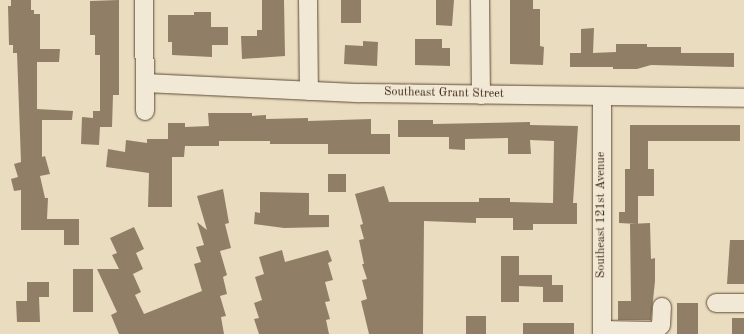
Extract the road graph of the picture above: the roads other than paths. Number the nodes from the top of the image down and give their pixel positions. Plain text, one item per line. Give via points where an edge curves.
1 (144, 0) edge
2 (308, 0) edge
3 (480, 0) edge
4 (145, 83) junction
5 (309, 91) junction
6 (481, 95) junction
7 (602, 96) junction
8 (744, 98) edge
9 (145, 111) dead end
10 (716, 303) dead end
11 (744, 303) edge
12 (662, 307) dead end
13 (602, 332) edge

1 - 4 street
2 - 5 street
3 - 6 street
4 - 5 street, Southeast Grant Street
4 - 9 street
5 - 6 street, Southeast Grant Street
6 - 7 street, Southeast Grant Street
7 - 8 street, Southeast Grant Street
7 - 13 street, Southeast 121st Avenue
10 - 11 street
12 - 13 street via 661,325 655,331

